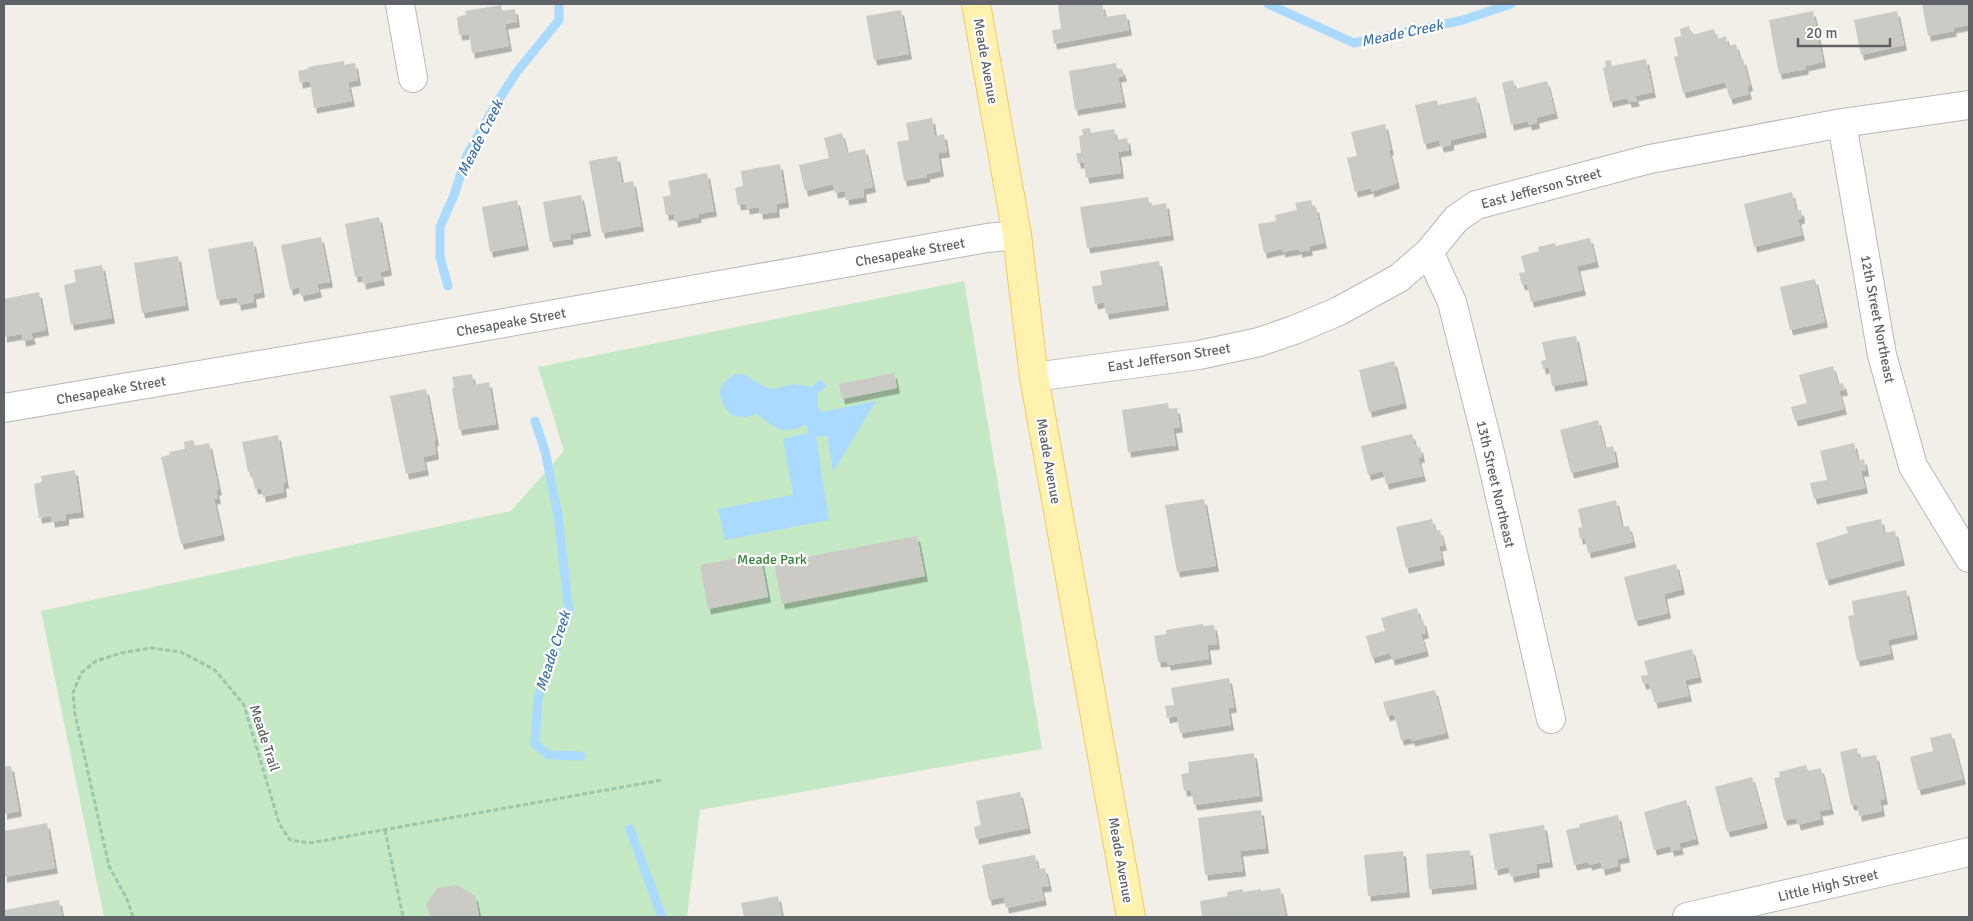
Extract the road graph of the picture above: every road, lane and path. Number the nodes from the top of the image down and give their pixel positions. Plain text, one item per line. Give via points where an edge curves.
1 (400, 4) edge
2 (976, 4) edge
3 (413, 78) dead end
4 (1969, 105) edge
5 (1842, 123) junction
6 (1017, 235) junction
7 (1429, 252) junction
8 (1034, 377) junction
9 (4, 408) edge
10 (1969, 558) edge
11 (1551, 719) dead end
12 (662, 780) dead end
13 (385, 830) junction
14 (1969, 852) edge
15 (133, 917) edge
16 (403, 917) edge
17 (1131, 917) edge
18 (1686, 917) edge

1 - 3 street
2 - 6 main road, Meade Avenue
4 - 5 street, East Jefferson Street
5 - 7 street, East Jefferson Street via 1650,159 1476,205 1456,219
5 - 10 street, 12th Street Northeast via 1882,355 1913,466
6 - 8 main road, Meade Avenue
6 - 9 street, Chesapeake Street
7 - 8 street, East Jefferson Street via 1399,278 1339,311 1259,342 1199,355
7 - 11 street, 13th Street Northeast via 1454,312
8 - 17 main road, Meade Avenue
12 - 13 path, Meade Trail
13 - 15 path, Meade Trail via 310,843 290,840 279,823 244,705 215,670 181,652 151,648 96,661 81,673 73,693 75,714 109,866
13 - 16 path
14 - 18 street, Little High Street

